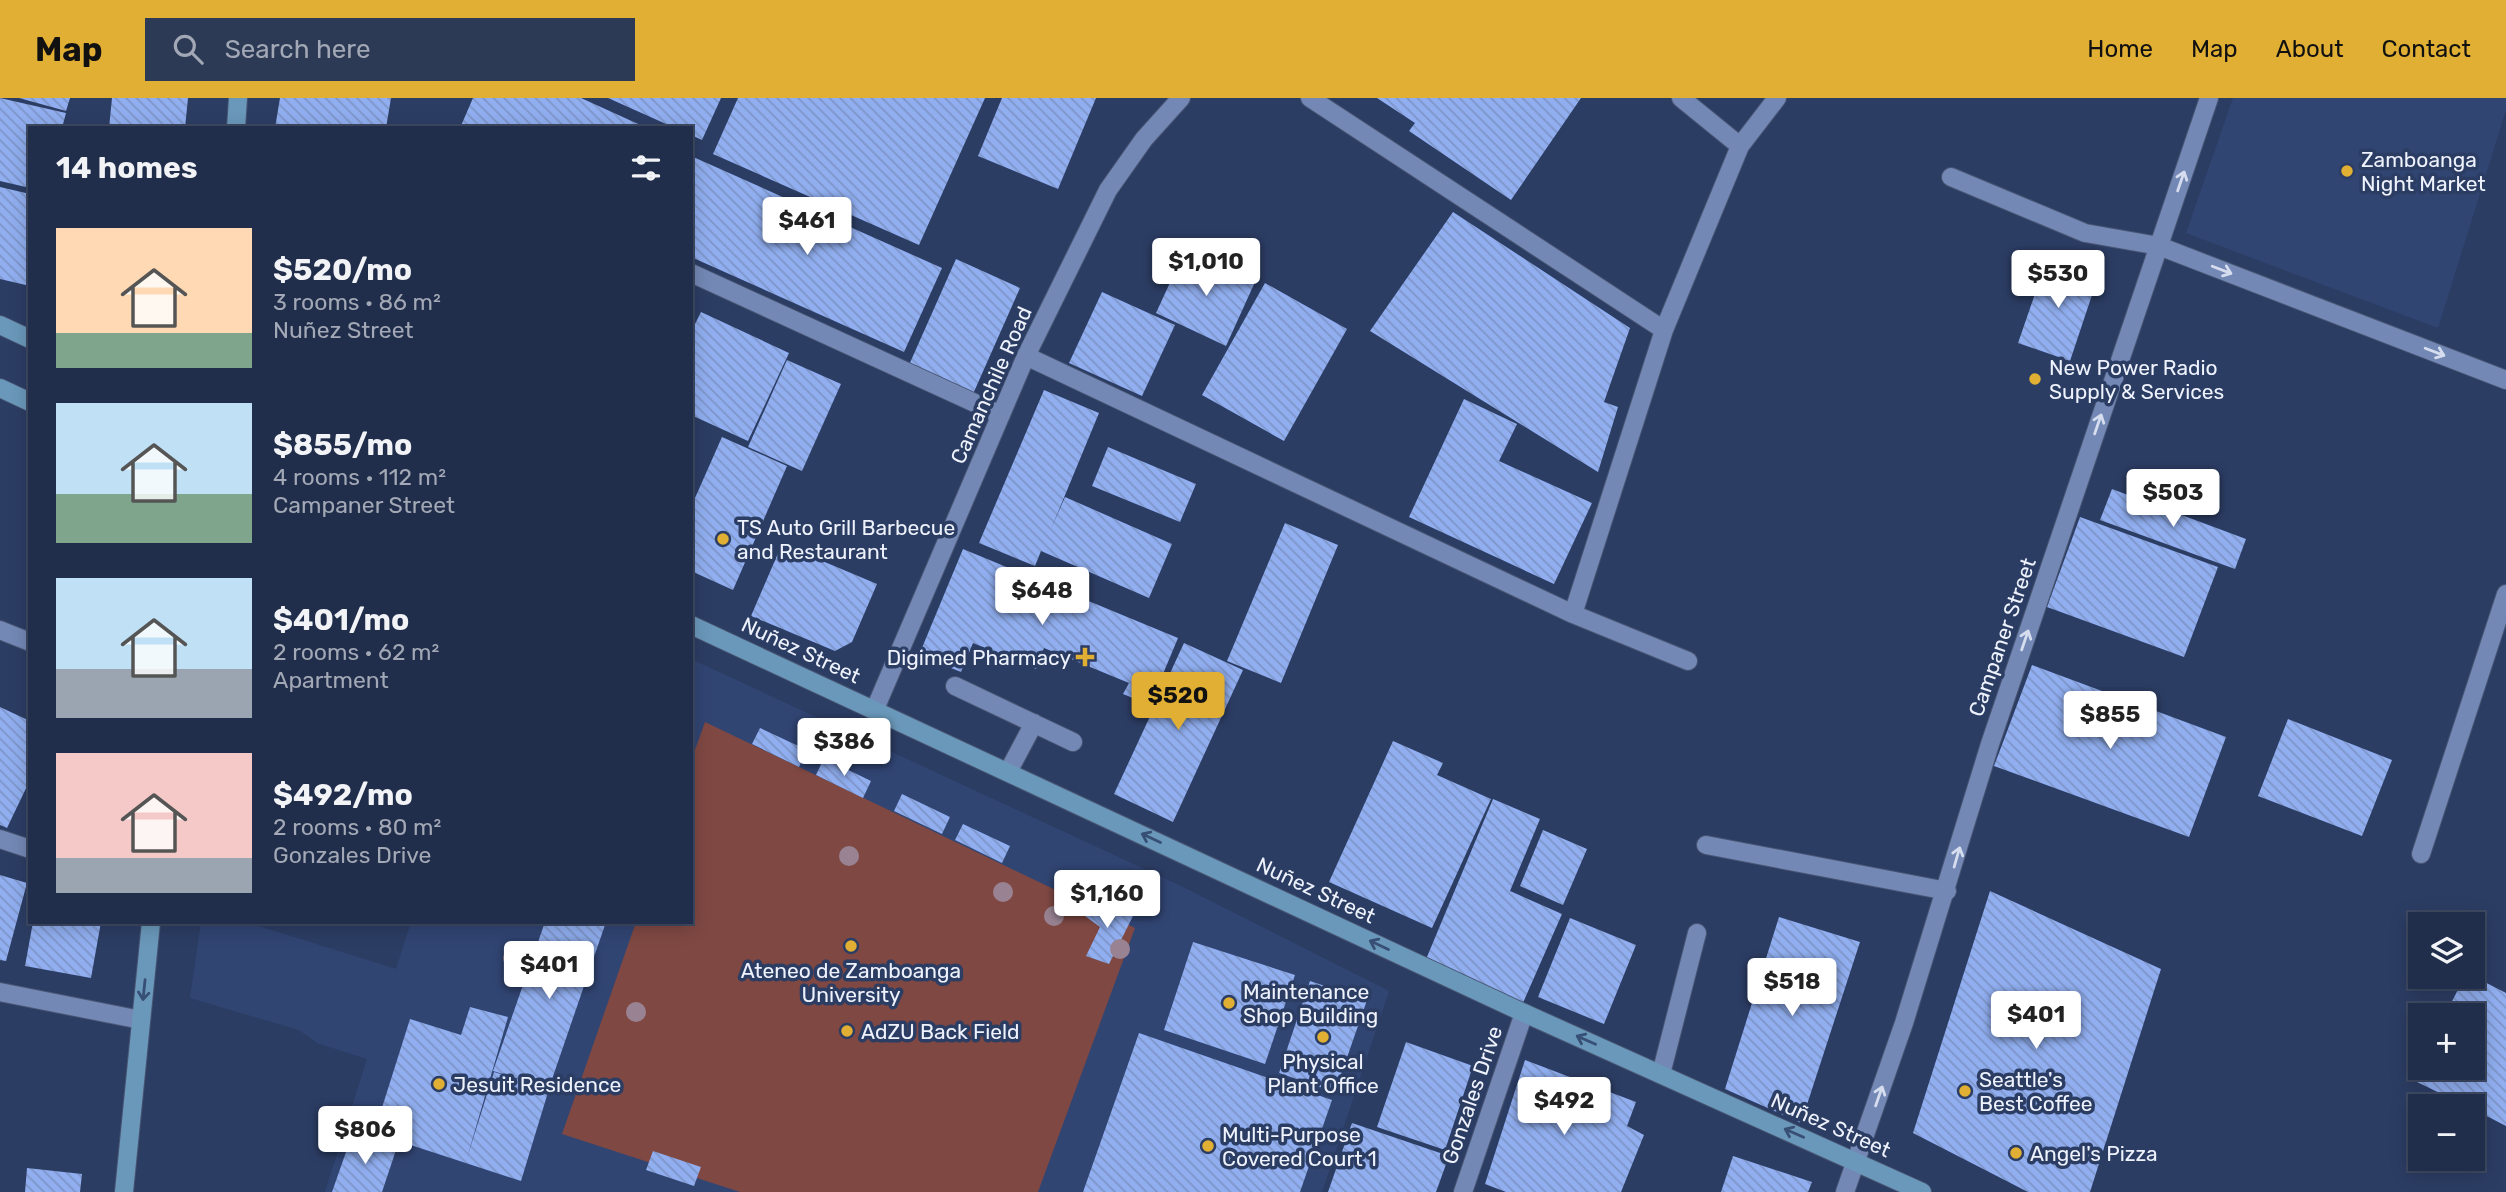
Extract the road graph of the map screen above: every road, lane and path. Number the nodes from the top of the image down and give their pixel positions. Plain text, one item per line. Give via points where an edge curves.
1 (238, 98) edge
2 (1181, 98) edge
3 (1310, 98) edge
4 (1681, 98) edge
5 (1777, 98) edge
6 (2209, 98) edge
7 (236, 126) edge
8 (1740, 146) junction
9 (1951, 177) dead end
10 (2159, 246) junction
11 (693, 274) edge
12 (0, 325) edge
13 (1664, 330) junction
14 (28, 339) edge
15 (1026, 356) junction
16 (2506, 380) edge
17 (0, 388) edge
18 (28, 401) edge
19 (1001, 415) junction
20 (2506, 594) edge
21 (1573, 614) junction
22 (693, 626) edge
23 (0, 630) edge
24 (28, 641) edge
25 (1688, 661) dead end
26 (955, 686) dead end
27 (875, 709) junction
28 (1034, 723) junction
29 (1073, 742) dead end
30 (1008, 772) junction
31 (0, 839) edge
32 (1706, 845) dead end
33 (28, 848) edge
34 (2421, 853) dead end
35 (1947, 891) junction
36 (151, 924) edge
37 (1696, 933) dead end
38 (0, 992) edge
39 (1524, 1013) junction
40 (141, 1020) junction
41 (1661, 1074) junction
42 (1856, 1161) junction
43 (124, 1192) edge
44 (1462, 1192) edge
45 (1845, 1192) edge
46 (1922, 1192) edge

1 - 7 main road
2 - 15 street, Camanchile Road via 1108,190
3 - 13 street
4 - 8 street
5 - 8 street
10 -> 6 street, Campaner Street
8 - 13 street
9 - 10 street via 2085,233
10 -> 16 street
35 -> 10 street, Campaner Street via 1990,744
11 - 19 street
12 - 14 main road
13 - 21 street
15 - 19 street, Camanchile Road
15 - 21 street
17 - 18 main road
19 - 27 street, Camanchile Road
20 - 34 street
21 - 25 street
22 - 27 main road, Nuñez Street
23 - 24 street
26 - 28 street
27 - 30 main road, Nuñez Street
28 - 29 street
28 - 30 street
39 -> 30 main road, Nuñez Street
31 - 33 street
32 - 35 street
42 -> 35 street, Campaner Street
36 -> 40 main road
37 - 41 street
38 - 40 street
41 -> 39 main road, Nuñez Street
39 - 44 street, Gonzales Drive
40 - 43 main road
42 -> 41 main road, Nuñez Street
42 - 45 street, Campaner Street
42 - 46 main road, Nuñez Street

